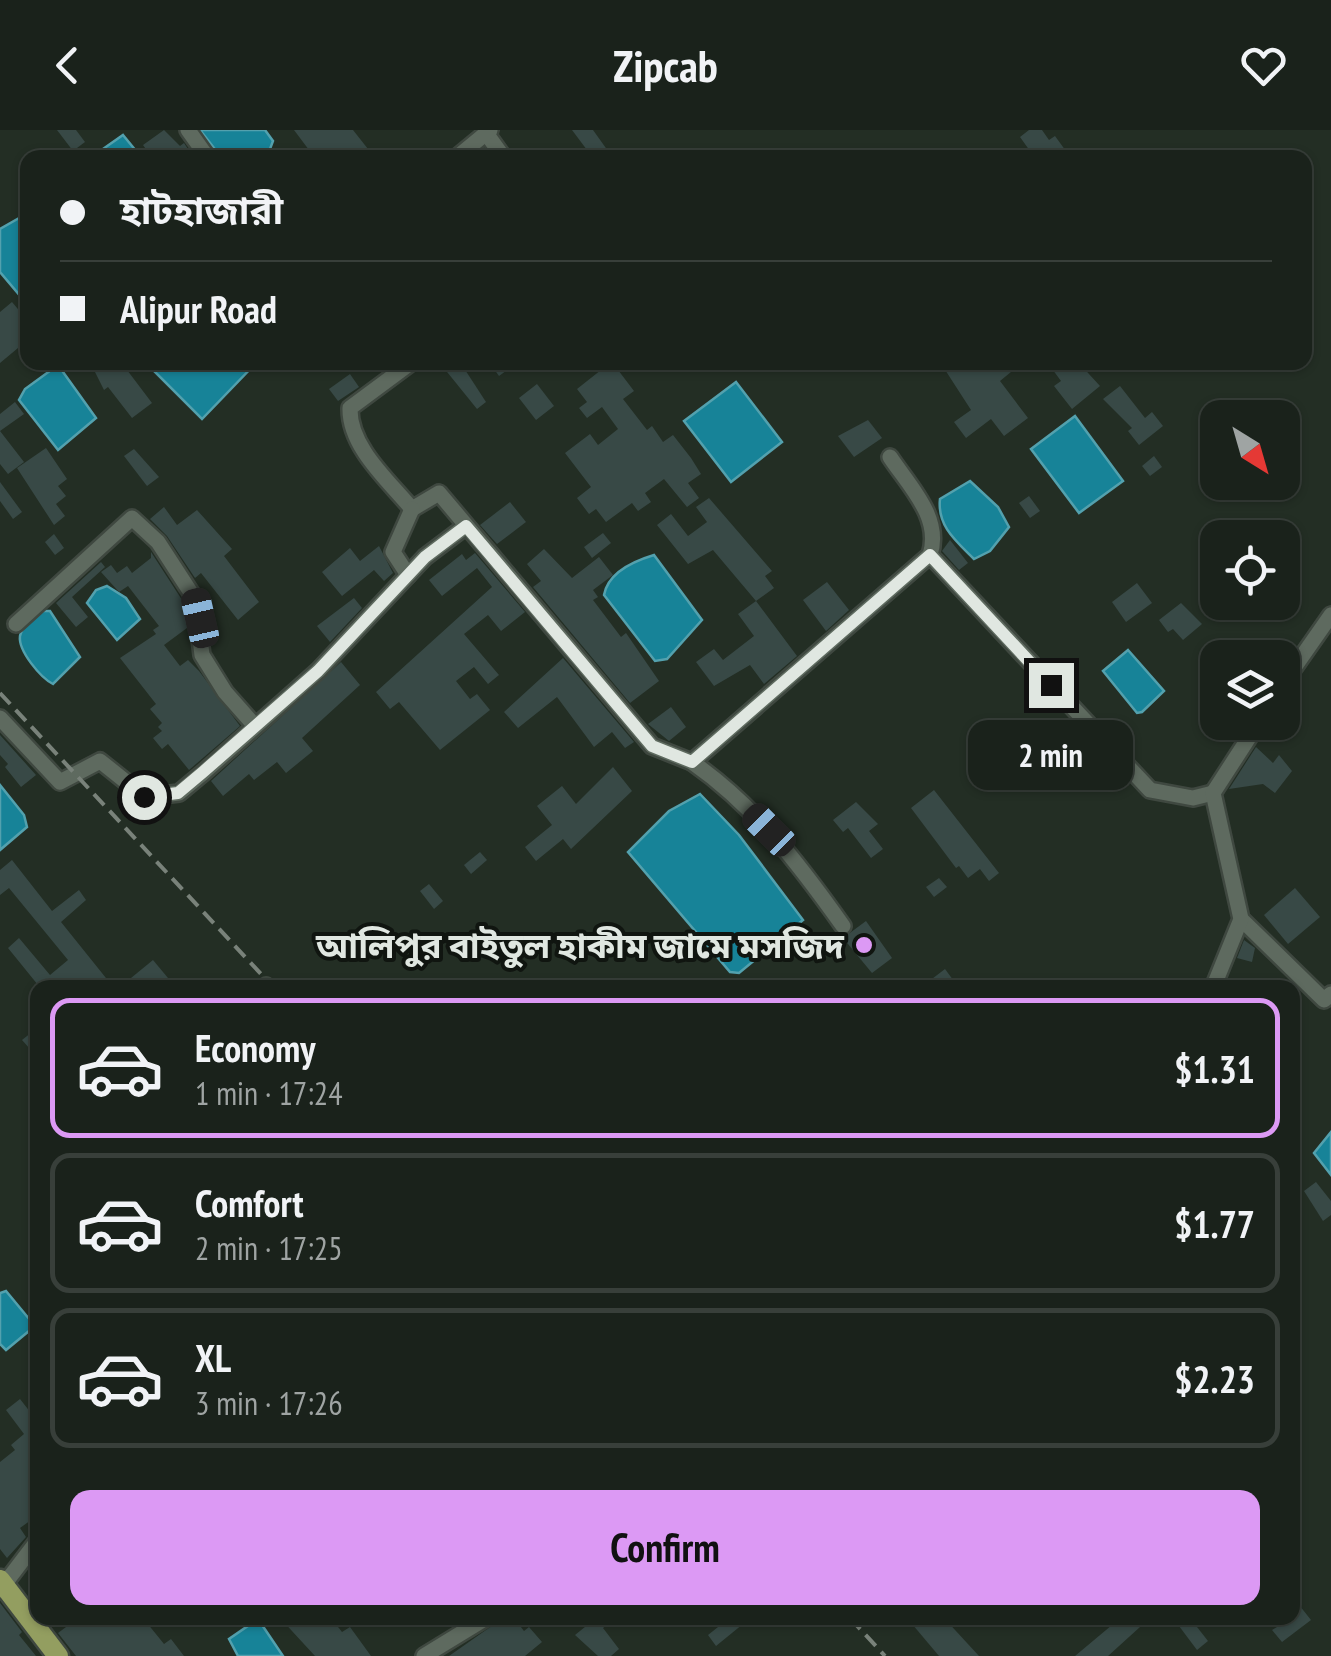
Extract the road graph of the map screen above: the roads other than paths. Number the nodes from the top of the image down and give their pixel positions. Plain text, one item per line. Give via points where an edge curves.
1 (488, 132) edge
2 (466, 150) edge
3 (401, 370) edge
4 (890, 457) dead end
5 (412, 510) junction
6 (466, 526) junction
7 (930, 555) junction
8 (408, 575) junction
9 (1331, 615) edge
10 (16, 624) dead end
11 (1300, 660) edge
12 (0, 718) edge
13 (255, 726) junction
14 (1247, 740) edge
15 (692, 762) junction
16 (1213, 793) junction
17 (1241, 920) junction
18 (843, 926) dead end
19 (1216, 980) edge
20 (1329, 1001) edge
21 (30, 1550) edge
22 (1, 1585) edge
23 (30, 1621) edge
24 (33, 1625) edge
25 (475, 1625) edge
26 (58, 1656) edge
27 (424, 1656) edge

1 - 2 street
3 - 5 street via 350,408 350,425
4 - 7 street via 932,522
5 - 6 street via 439,493
5 - 8 street via 392,552
6 - 8 street
6 - 15 street via 652,746
7 - 15 street
7 - 16 street via 1150,790 1193,798
8 - 13 street via 318,671
9 - 11 street
10 - 13 street via 132,518 158,542 195,598 202,656
12 - 13 street via 60,782 100,761 144,797 178,793
14 - 16 street
15 - 18 street via 792,853
16 - 17 street
17 - 19 street
17 - 20 street
21 - 22 street
22 - 23 main road
24 - 26 main road
25 - 27 street

